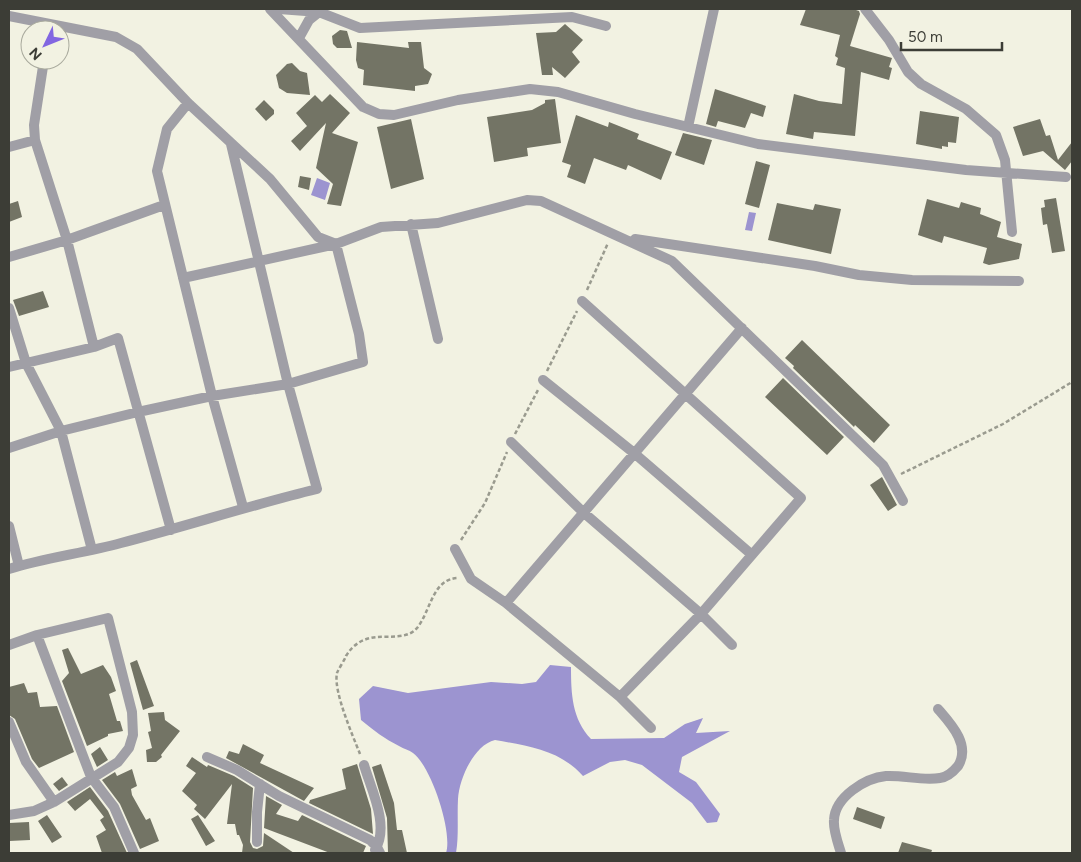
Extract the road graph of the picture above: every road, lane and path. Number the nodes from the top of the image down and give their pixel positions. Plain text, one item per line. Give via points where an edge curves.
1 (270, 9) edge
2 (279, 9) edge
3 (714, 9) edge
4 (865, 9) edge
5 (319, 12) junction
6 (9, 16) edge
7 (24, 20) edge
8 (606, 26) dead end
9 (70, 30) edge
10 (299, 38) junction
11 (42, 70) edge
12 (188, 103) junction
13 (688, 127) junction
14 (35, 140) junction
15 (231, 144) junction
16 (9, 148) edge
17 (1004, 174) junction
18 (1066, 177) dead end
19 (164, 205) junction
20 (412, 224) junction
21 (1012, 232) dead end
22 (613, 233) junction
23 (624, 238) junction
24 (67, 240) junction
25 (336, 244) junction
26 (9, 256) edge
27 (260, 262) junction
28 (182, 278) junction
29 (1018, 281) dead end
30 (582, 300) junction
31 (9, 308) edge
32 (742, 328) junction
33 (438, 339) dead end
34 (94, 346) junction
35 (26, 363) junction
36 (9, 367) edge
37 (543, 380) junction
38 (1072, 382) edge
39 (288, 384) junction
40 (687, 394) junction
41 (212, 396) junction
42 (138, 412) junction
43 (61, 432) junction
44 (511, 442) junction
45 (9, 448) edge
46 (634, 453) junction
47 (891, 480) junction
48 (903, 501) dead end
49 (243, 507) junction
50 (583, 512) junction
51 (9, 526) edge
52 (170, 530) junction
53 (92, 550) junction
54 (455, 550) joint
55 (751, 554) junction
56 (14, 567) edge
57 (471, 579) junction
58 (506, 603) junction
59 (701, 614) junction
60 (37, 635) junction
61 (9, 645) edge
62 (732, 645) dead end
63 (620, 697) junction
64 (938, 709) dead end
65 (9, 722) edge
66 (651, 728) dead end
67 (207, 757) dead end
68 (364, 765) joint
69 (91, 777) junction
70 (260, 784) junction
71 (54, 802) junction
72 (9, 815) edge
73 (257, 842) dead end
74 (377, 851) edge
75 (134, 853) edge
76 (841, 853) edge

1 - 10 street
2 - 5 street
3 - 13 street
4 - 17 street via 908,72 920,84 966,109 996,134 1003,150
5 - 8 street via 360,28 572,18
5 - 10 street via 309,20
6 - 7 street
9 - 12 street via 116,37 137,49
10 - 13 street via 363,107 380,114 394,115 458,100 530,89 558,92
11 - 14 street via 34,125
12 - 15 street
12 - 19 street via 167,129 157,171
13 - 17 street via 758,144 822,154
14 - 16 street
14 - 24 street
15 - 25 street via 270,179 318,237
15 - 27 street
17 - 18 street
17 - 21 street
19 - 24 street
19 - 28 street
20 - 22 street via 438,223 527,200 541,201
20 - 25 street via 381,228
20 - 33 street
22 - 23 street
22 - 30 path
23 - 29 street via 912,280
23 - 32 street via 672,261
24 - 26 street
24 - 34 street
25 - 27 street
25 - 39 street via 363,362
27 - 28 street
27 - 39 street
28 - 41 street
30 - 37 path
30 - 40 street
31 - 35 street
32 - 40 street
32 - 47 street via 883,465
34 - 35 street
34 - 42 street via 118,338
35 - 36 street
35 - 43 street
37 - 44 path
37 - 46 street
38 - 47 path via 1003,424
39 - 41 street
39 - 49 street via 317,489
40 - 46 street
40 - 55 street via 800,498
41 - 42 street
41 - 49 street
42 - 43 street
42 - 52 street
43 - 45 street
43 - 53 street
44 - 50 street
44 - 54 path via 485,502
46 - 50 street
46 - 55 street
47 - 48 street
49 - 52 street
50 - 58 street
50 - 59 street
51 - 56 street
52 - 53 street
53 - 56 street
54 - 57 street
55 - 59 street
57 - 58 street
57 - 68 path via 455,578 442,583 431,597 430,606 416,630 404,635 362,640 350,650 337,673 337,689
58 - 63 street
59 - 62 street
59 - 63 street
60 - 61 street
60 - 69 street
60 - 69 street via 108,618 132,712 133,735 130,748 118,762
63 - 66 street
64 - 76 street via 952,725 962,750 955,770 941,778 886,776 854,788 835,811
65 - 71 street via 26,762
67 - 70 street
68 - 74 street via 379,812
69 - 71 street
69 - 75 street via 114,806
70 - 73 street
70 - 74 street via 370,840
71 - 72 street via 34,811

